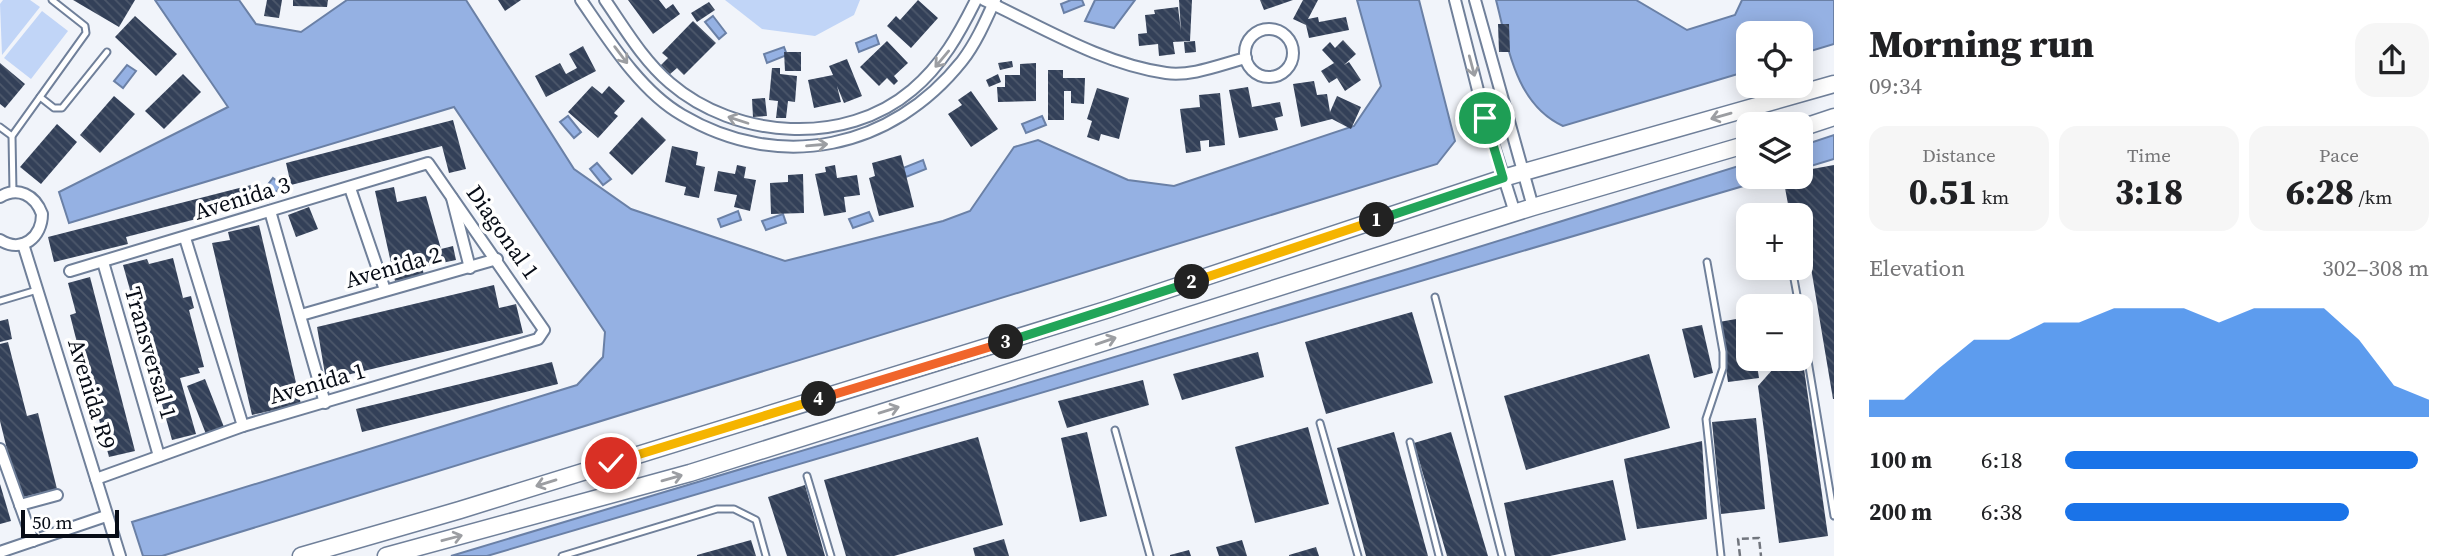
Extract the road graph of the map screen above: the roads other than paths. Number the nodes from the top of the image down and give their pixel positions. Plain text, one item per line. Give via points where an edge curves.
1 (52, 0) edge
2 (581, 0) edge
3 (605, 0) edge
4 (976, 0) edge
5 (1454, 0) edge
6 (1475, 0) edge
7 (991, 1) edge
8 (107, 52) dead end
9 (1246, 58) junction
10 (1834, 83) edge
11 (40, 97) junction
12 (1834, 117) edge
13 (1813, 124) edge
14 (0, 127) edge
15 (12, 136) junction
16 (1736, 148) edge
17 (426, 163) joint
18 (1523, 172) junction
19 (1503, 178) junction
20 (350, 188) junction
21 (13, 192) junction
22 (450, 192) junction
23 (0, 197) edge
24 (1533, 207) junction
25 (270, 211) junction
26 (1515, 213) junction
27 (186, 238) junction
28 (0, 240) edge
29 (23, 244) junction
30 (497, 259) junction
31 (103, 262) junction
32 (1707, 262) dead end
33 (470, 268) junction
34 (70, 271) dead end
35 (37, 290) junction
36 (385, 290) junction
37 (1435, 297) dead end
38 (0, 301) edge
39 (301, 316) junction
40 (543, 327) joint
41 (1810, 371) edge
42 (325, 403) junction
43 (1321, 423) dead end
44 (243, 426) junction
45 (1115, 430) dead end
46 (1410, 442) dead end
47 (0, 450) edge
48 (159, 456) junction
49 (4, 472) edge
50 (807, 476) dead end
51 (96, 479) junction
52 (57, 495) dead end
53 (20, 505) junction
54 (1833, 508) edge
55 (106, 516) junction
56 (1834, 516) edge
57 (33, 541) junction
58 (0, 552) edge
59 (120, 556) edge
60 (301, 556) edge
61 (386, 556) edge
62 (562, 556) edge
63 (766, 556) edge
64 (831, 556) edge
65 (1150, 556) edge
66 (1358, 556) edge
67 (1439, 556) edge
68 (1502, 556) edge
69 (1721, 556) edge

1 - 11 lane via 85,26 86,33
2 -> 7 street via 633,69 681,115 753,144 788,148 837,143 891,124 931,95 964,59
4 -> 3 street via 955,43 900,98 852,120 794,129 733,119 671,85 644,59
5 -> 19 street
6 - 18 street
7 - 9 street via 1103,56 1168,74
8 - 11 lane via 62,108 54,108
9 - 9 street via 1252,70 1272,77 1289,66 1293,47 1280,31 1260,30 1246,45
10 -> 18 main road
11 - 15 lane
12 - 13 main road
14 - 15 lane
15 - 21 lane
16 - 24 main road
17 - 20 street, Avenida 3
17 - 22 street, Diagonal 1
18 - 19 main road
18 - 24 street
19 - 26 street
19 -> 60 main road via 1109,309
20 - 25 street, Avenida 3
20 - 36 street
21 - 23 street
21 - 29 street via 32,197 42,214 38,233
22 - 30 street, Diagonal 1
22 - 33 street
24 - 26 main road
25 - 27 street, Avenida 3
25 - 39 street
61 -> 26 main road via 690,473
27 - 31 street, Avenida 3
27 - 44 street
28 - 29 street
29 - 35 street, Avenida R9
30 - 33 street, Avenida 2
30 - 40 street, Diagonal 1
31 - 34 street, Avenida 3
31 - 48 street, Transversal 1
32 - 69 lane via 1723,352 1723,368 1706,419
33 - 36 street, Avenida 2
35 - 38 lane
35 - 51 street, Avenida R9
36 - 39 street, Avenida 2
37 - 68 lane
39 - 42 street
40 - 42 street, Avenida 1 via 538,339
41 - 54 lane
42 - 44 street, Avenida 1
43 - 66 lane
44 - 48 street, Avenida 1
45 - 65 lane
46 - 67 lane
47 - 49 street
48 - 51 street, Avenida 1
49 - 53 street
50 - 64 lane
51 - 55 street, Avenida R9
52 - 53 street
53 - 57 street
54 - 56 lane
55 - 57 street
55 - 59 street, Avenida R9
57 - 58 street
62 - 63 lane via 717,509 734,509 756,520

